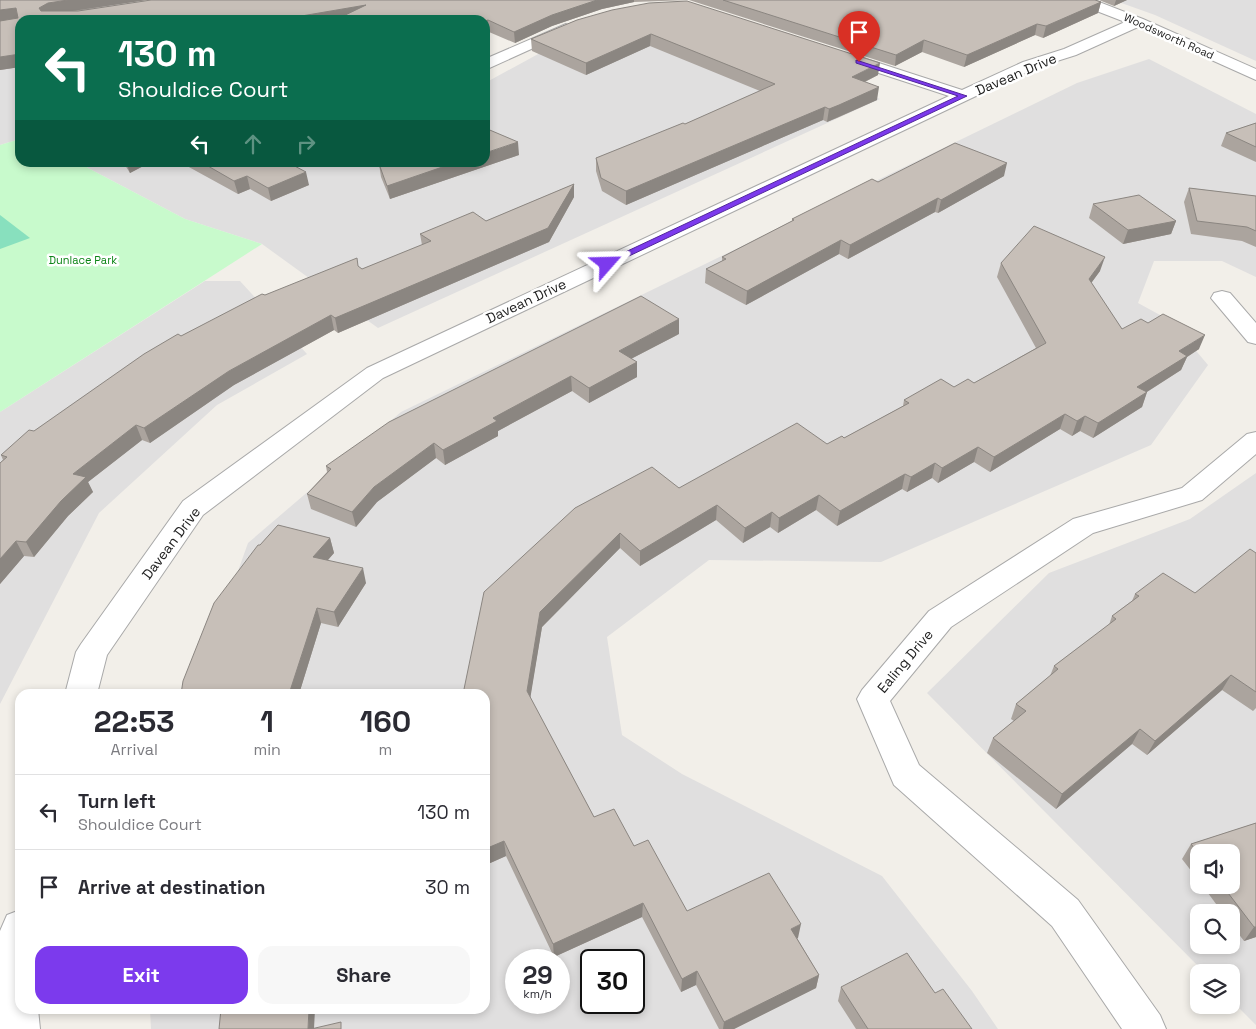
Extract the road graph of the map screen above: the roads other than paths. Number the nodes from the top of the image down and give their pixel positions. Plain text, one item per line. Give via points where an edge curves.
1 (1081, 0) edge
2 (1138, 22) junction
3 (583, 23) edge
4 (830, 52) edge
5 (490, 63) edge
6 (1256, 75) edge
7 (964, 96) junction
8 (1222, 298) dead end
9 (1256, 337) edge
10 (1256, 440) edge
11 (83, 689) edge
12 (11, 946) edge
13 (15, 983) edge
14 (18, 1014) edge
15 (20, 1029) edge
16 (1146, 1029) edge

1 - 2 street, Woodsworth Road
2 - 6 street, Woodsworth Road
2 - 7 street, Davean Drive via 1070,52 1030,65
3 - 5 street via 555,32
4 - 7 street
7 - 11 street, Davean Drive via 375,373 193,508 92,652
8 - 9 street
10 - 16 street, Ealing Drive via 1192,494 1083,526 940,619 873,699 906,775 1065,913
12 - 13 street
14 - 15 street

